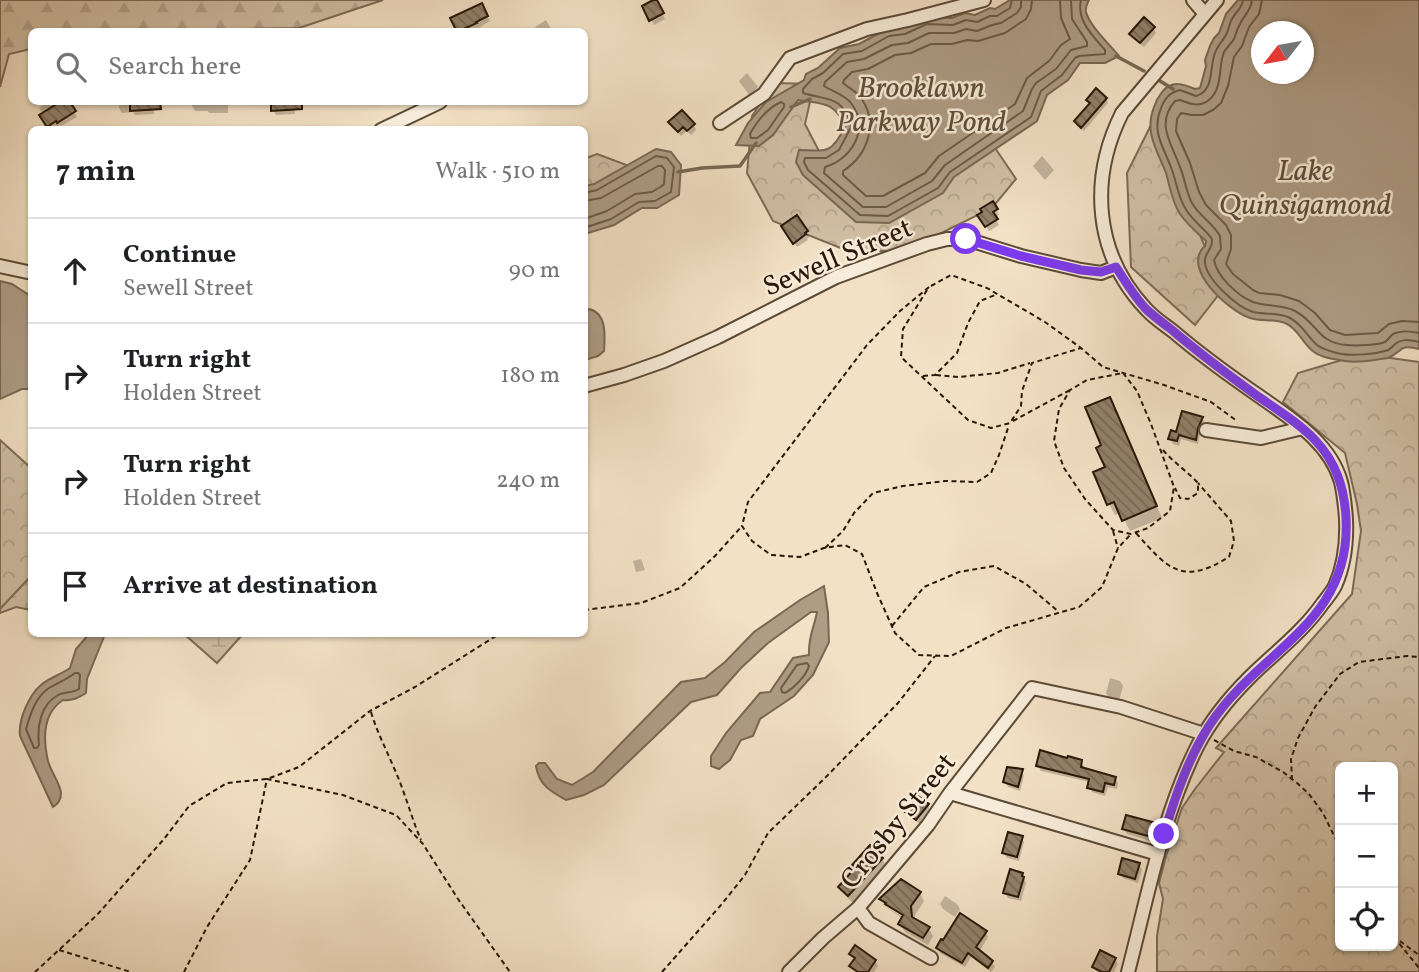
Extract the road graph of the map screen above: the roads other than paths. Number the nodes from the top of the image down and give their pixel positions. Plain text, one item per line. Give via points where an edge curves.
1 (984, 0) edge
2 (1193, 0) edge
3 (1217, 0) edge
4 (1205, 14) junction
5 (434, 105) edge
6 (720, 123) dead end
7 (389, 126) edge
8 (0, 266) edge
9 (1116, 267) junction
10 (28, 272) edge
11 (588, 385) edge
12 (1303, 428) junction
13 (1206, 430) dead end
14 (1204, 734) junction
15 (950, 793) junction
16 (1158, 854) junction
17 (858, 908) junction
18 (931, 958) dead end
19 (789, 972) edge
20 (1128, 972) edge

1 - 6 street via 867,29 790,58 765,94
2 - 4 street
3 - 4 street
4 - 9 street via 1116,126 1100,193 1104,233
5 - 7 street
8 - 10 street
9 - 11 street, Sewell Street via 1101,272 1081,270 966,239 947,239 836,277 664,361
9 - 12 street via 1146,309
12 - 13 street via 1261,438
12 - 14 street via 1328,457 1340,481 1347,539 1342,564 1334,587 1303,629 1250,677
14 - 15 street, Crosby Street via 1122,707 1031,688
14 - 16 street
15 - 16 street
15 - 17 street, Crosby Street
16 - 20 street
17 - 18 street via 869,922
17 - 19 street, Crosby Street

